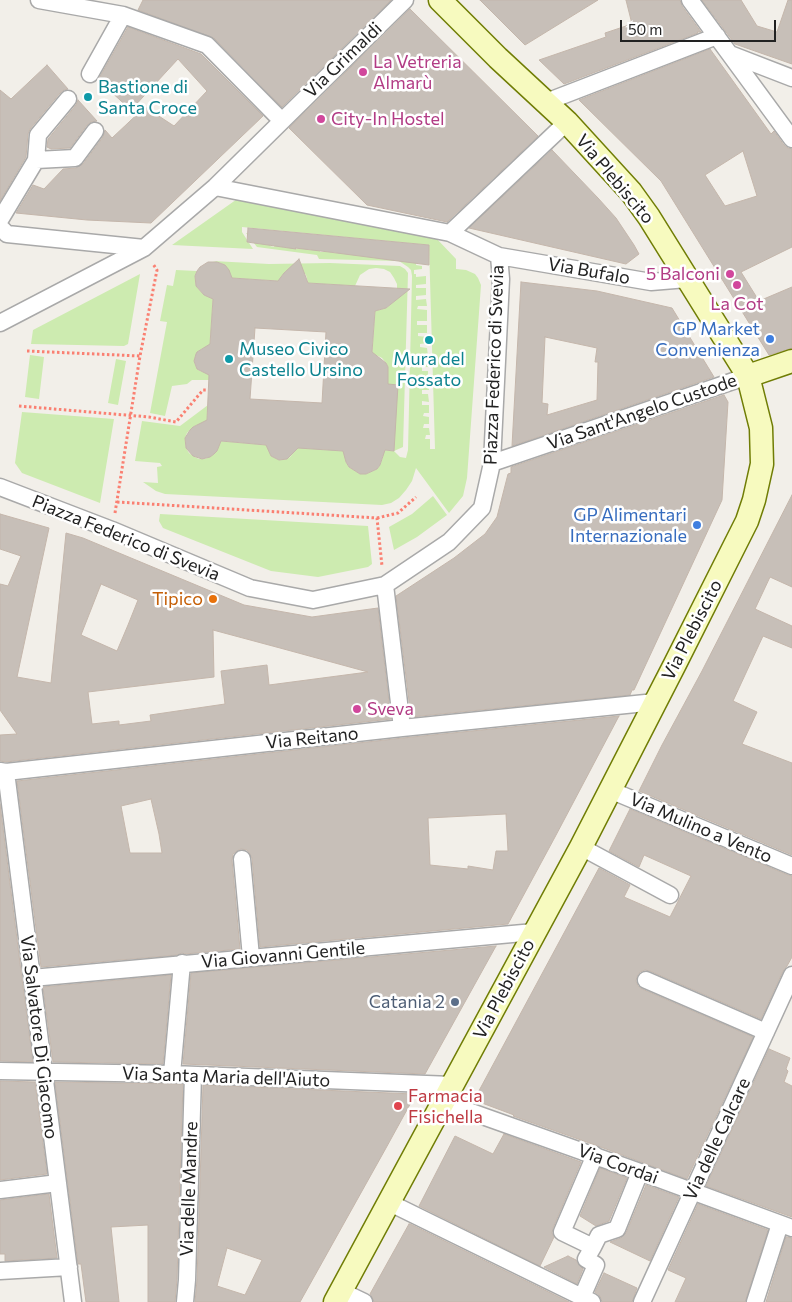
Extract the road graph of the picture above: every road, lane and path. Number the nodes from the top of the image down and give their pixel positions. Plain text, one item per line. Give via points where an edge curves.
1 (39, 0) edge
2 (405, 0) edge
3 (440, 0) edge
4 (690, 0) edge
5 (67, 2) edge
6 (123, 15) junction
7 (716, 36) junction
8 (730, 54) junction
9 (90, 74) dead end
10 (792, 78) edge
11 (68, 99) dead end
12 (546, 102) junction
13 (282, 121) junction
14 (567, 122) junction
15 (95, 131) dead end
16 (792, 140) edge
17 (36, 160) junction
18 (216, 187) junction
19 (2, 219) edge
20 (454, 230) junction
21 (148, 255) junction
22 (499, 256) junction
23 (687, 279) junction
24 (0, 323) edge
25 (27, 351) dead end
26 (140, 356) junction
27 (792, 361) edge
28 (748, 376) junction
29 (208, 390) dead end
30 (19, 406) dead end
31 (130, 416) junction
32 (492, 463) junction
33 (0, 487) edge
34 (416, 497) dead end
35 (117, 502) junction
36 (115, 514) dead end
37 (377, 518) junction
38 (385, 585) junction
39 (655, 702) junction
40 (402, 728) junction
41 (3, 771) edge
42 (610, 790) junction
43 (581, 846) junction
44 (242, 859) dead end
45 (792, 866) edge
46 (670, 895) dead end
47 (534, 932) junction
48 (251, 957) junction
49 (182, 963) junction
50 (792, 975) edge
51 (32, 978) junction
52 (646, 980) dead end
53 (766, 1032) junction
54 (0, 1071) edge
55 (44, 1071) junction
56 (172, 1074) junction
57 (193, 1075) junction
58 (448, 1093) junction
59 (594, 1155) junction
60 (640, 1172) junction
61 (58, 1183) junction
62 (0, 1190) edge
63 (693, 1191) junction
64 (388, 1202) junction
65 (786, 1226) edge
66 (593, 1247) junction
67 (69, 1267) junction
68 (0, 1271) edge
69 (338, 1296) edge
70 (587, 1300) edge
71 (73, 1302) edge
72 (185, 1302) edge
73 (364, 1302) edge
74 (642, 1302) edge
75 (755, 1302) edge

1 - 5 street
2 - 13 street, Via Grimaldi
3 - 12 main road, Via Plebiscito
4 - 7 street
5 - 6 street
6 - 9 street
6 - 13 street via 207,45
7 - 8 street
7 - 12 street
8 - 10 street
8 - 16 street
11 - 17 street via 38,135
12 - 14 main road, Via Plebiscito
13 - 18 street, Via Grimaldi
14 - 20 street
14 - 23 main road, Via Plebiscito via 631,192
15 - 17 street via 75,158
17 - 19 street
18 - 20 street, Piazza Federico di Svevia
18 - 21 street
19 - 21 street via 7,234
20 - 22 street, Piazza Federico di Svevia
21 - 24 street
21 - 26 path via 156,270
22 - 23 street, Via Bufalo via 651,282
22 - 32 street, Piazza Federico di Svevia via 501,279
23 - 28 main road, Via Plebiscito
25 - 26 path
26 - 31 path
27 - 28 main road, Via Sant'Angelo Custode
28 - 32 street, Via Sant'Angelo Custode
28 - 39 main road, Via Plebiscito via 761,428 762,464 754,500 747,521
29 - 31 path via 203,390 176,422
30 - 31 path
31 - 35 path
32 - 38 street, Piazza Federico di Svevia via 482,508 449,542
33 - 38 street, Piazza Federico di Svevia via 250,588 313,600
34 - 37 path via 398,513
35 - 36 path
35 - 37 path
37 - 38 path
38 - 40 street
39 - 40 street, Via Reitano
39 - 42 main road, Via Plebiscito
40 - 41 street, Via Reitano
41 - 51 street, Via Salvatore Di Giacomo
42 - 43 main road, Via Plebiscito
42 - 45 street, Via Mulino a Vento
43 - 46 street
43 - 47 main road, Via Plebiscito
44 - 48 street
47 - 48 street, Via Giovanni Gentile
47 - 58 main road, Via Plebiscito
48 - 49 street, Via Giovanni Gentile
49 - 51 street, Via Giovanni Gentile
49 - 56 street
50 - 53 street, Via delle Calcare
51 - 55 street, Via Salvatore Di Giacomo
52 - 53 street
53 - 63 street, Via delle Calcare
54 - 55 street, Via Santa Maria dell'Aiuto
55 - 56 street, Via Santa Maria dell'Aiuto
55 - 61 street, Via Salvatore Di Giacomo
56 - 57 street, Via Santa Maria dell'Aiuto
57 - 58 street, Via Santa Maria dell'Aiuto
57 - 72 street, Via delle Mandre
58 - 59 street, Via Cordai
58 - 64 main road, Via Plebiscito
59 - 60 street, Via Cordai
59 - 66 street via 562,1232
60 - 63 street, Via Cordai
60 - 66 street via 617,1229 599,1235
61 - 62 street
61 - 67 street, Via Salvatore Di Giacomo
63 - 65 street, Via Cordai
63 - 74 street, Via delle Calcare
64 - 69 main road, Via Plebiscito
64 - 70 street
65 - 75 street
66 - 70 street via 586,1260 596,1265
67 - 68 street
67 - 71 street, Via Salvatore Di Giacomo
69 - 73 street

